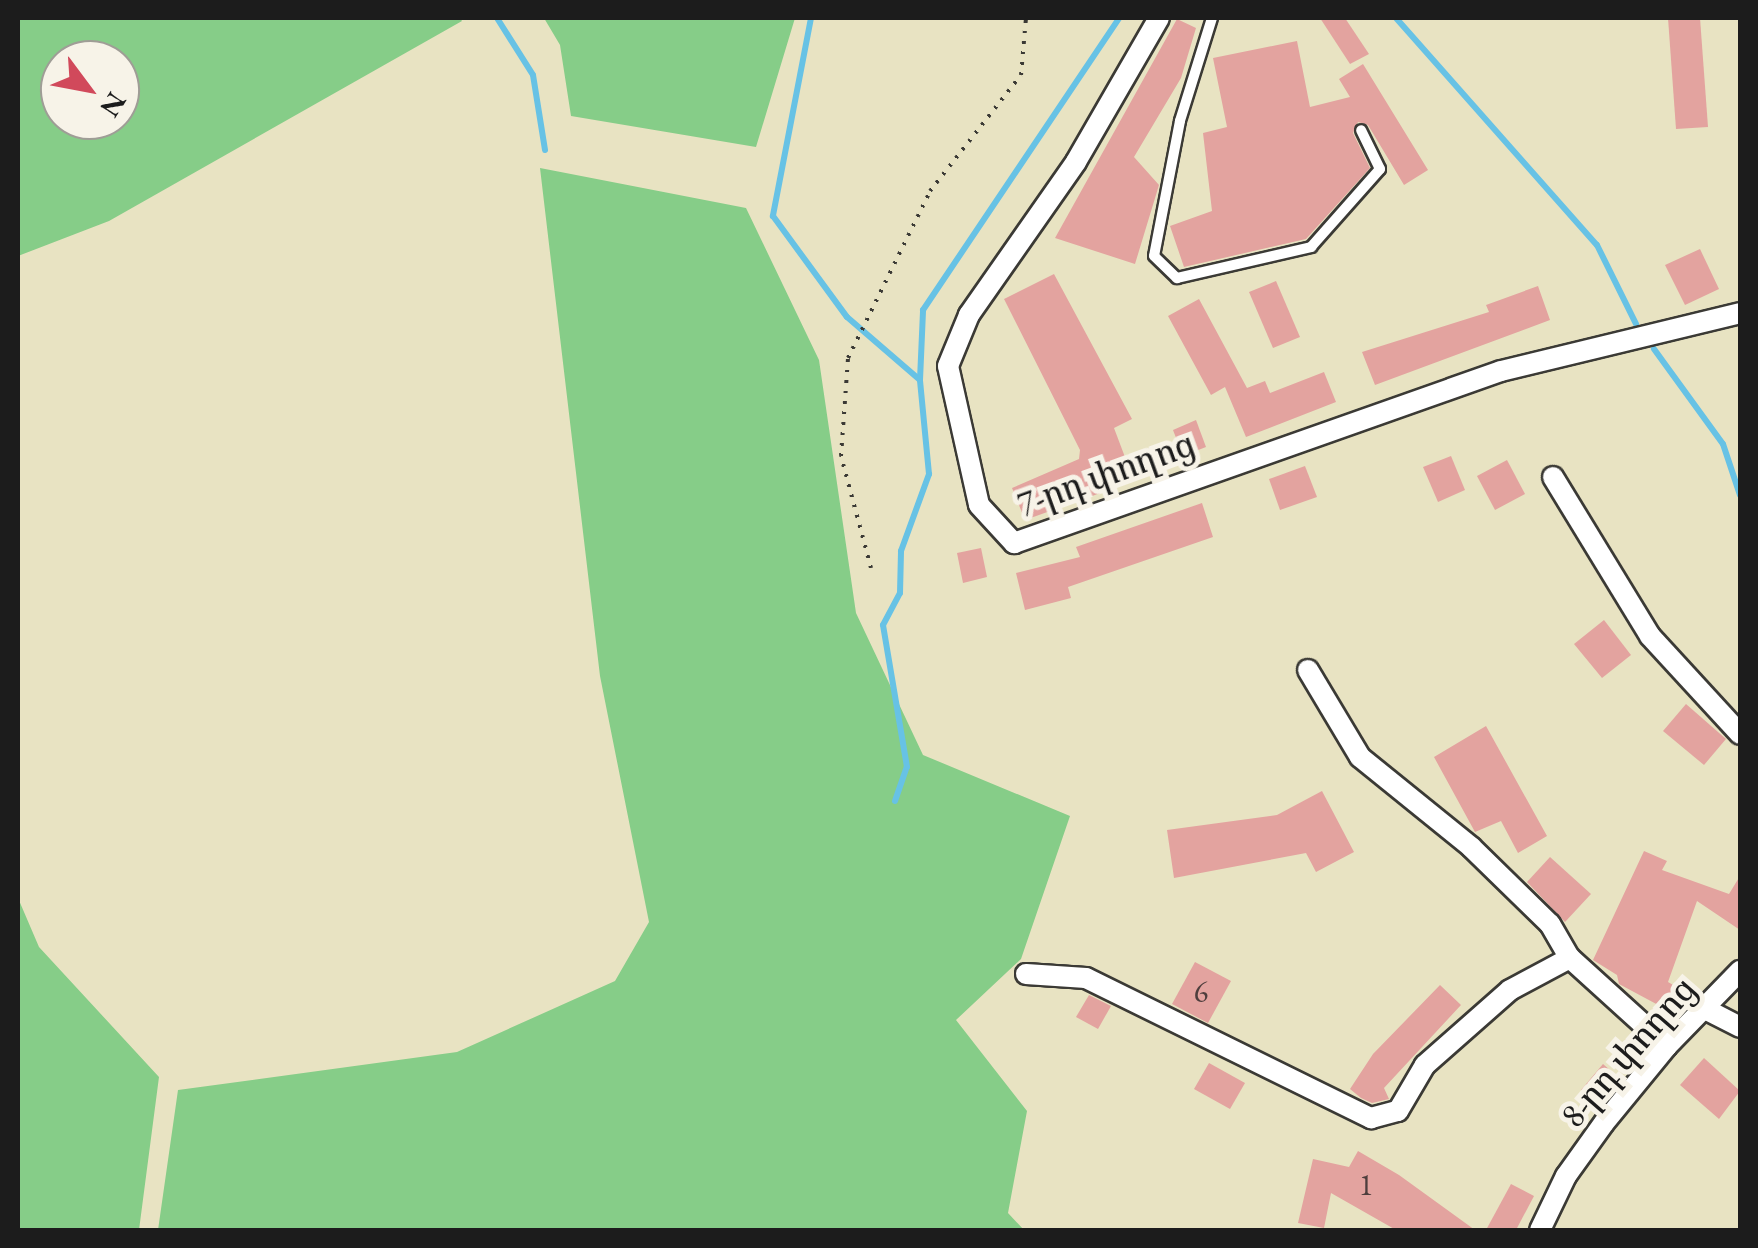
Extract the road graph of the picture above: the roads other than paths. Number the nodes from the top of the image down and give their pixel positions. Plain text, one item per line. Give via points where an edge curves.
1 (1159, 18) edge
2 (1212, 18) edge
3 (1361, 130) dead end
4 (1740, 313) edge
5 (1554, 477) dead end
6 (1308, 670) dead end
7 (1740, 734) edge
8 (1570, 958) junction
9 (1740, 971) edge
10 (1026, 974) dead end
11 (1707, 1010) junction
12 (1740, 1027) edge
13 (1666, 1046) junction
14 (1540, 1230) edge

1 - 4 street, 7-րդ փողոց via 1076,162 969,315 948,366 979,505 1014,542 1501,371
2 - 3 lane via 1180,121 1154,256 1177,278 1311,247 1380,169
5 - 7 street via 1650,636
6 - 8 street via 1360,757 1472,847 1550,924
8 - 10 street via 1510,990 1425,1065 1398,1111 1371,1118 1086,978
8 - 13 street
9 - 11 street, 8-րդ փողոց
11 - 12 street
11 - 13 street, 8-րդ փողոց
13 - 14 street, 8-րդ փողոց via 1566,1176

